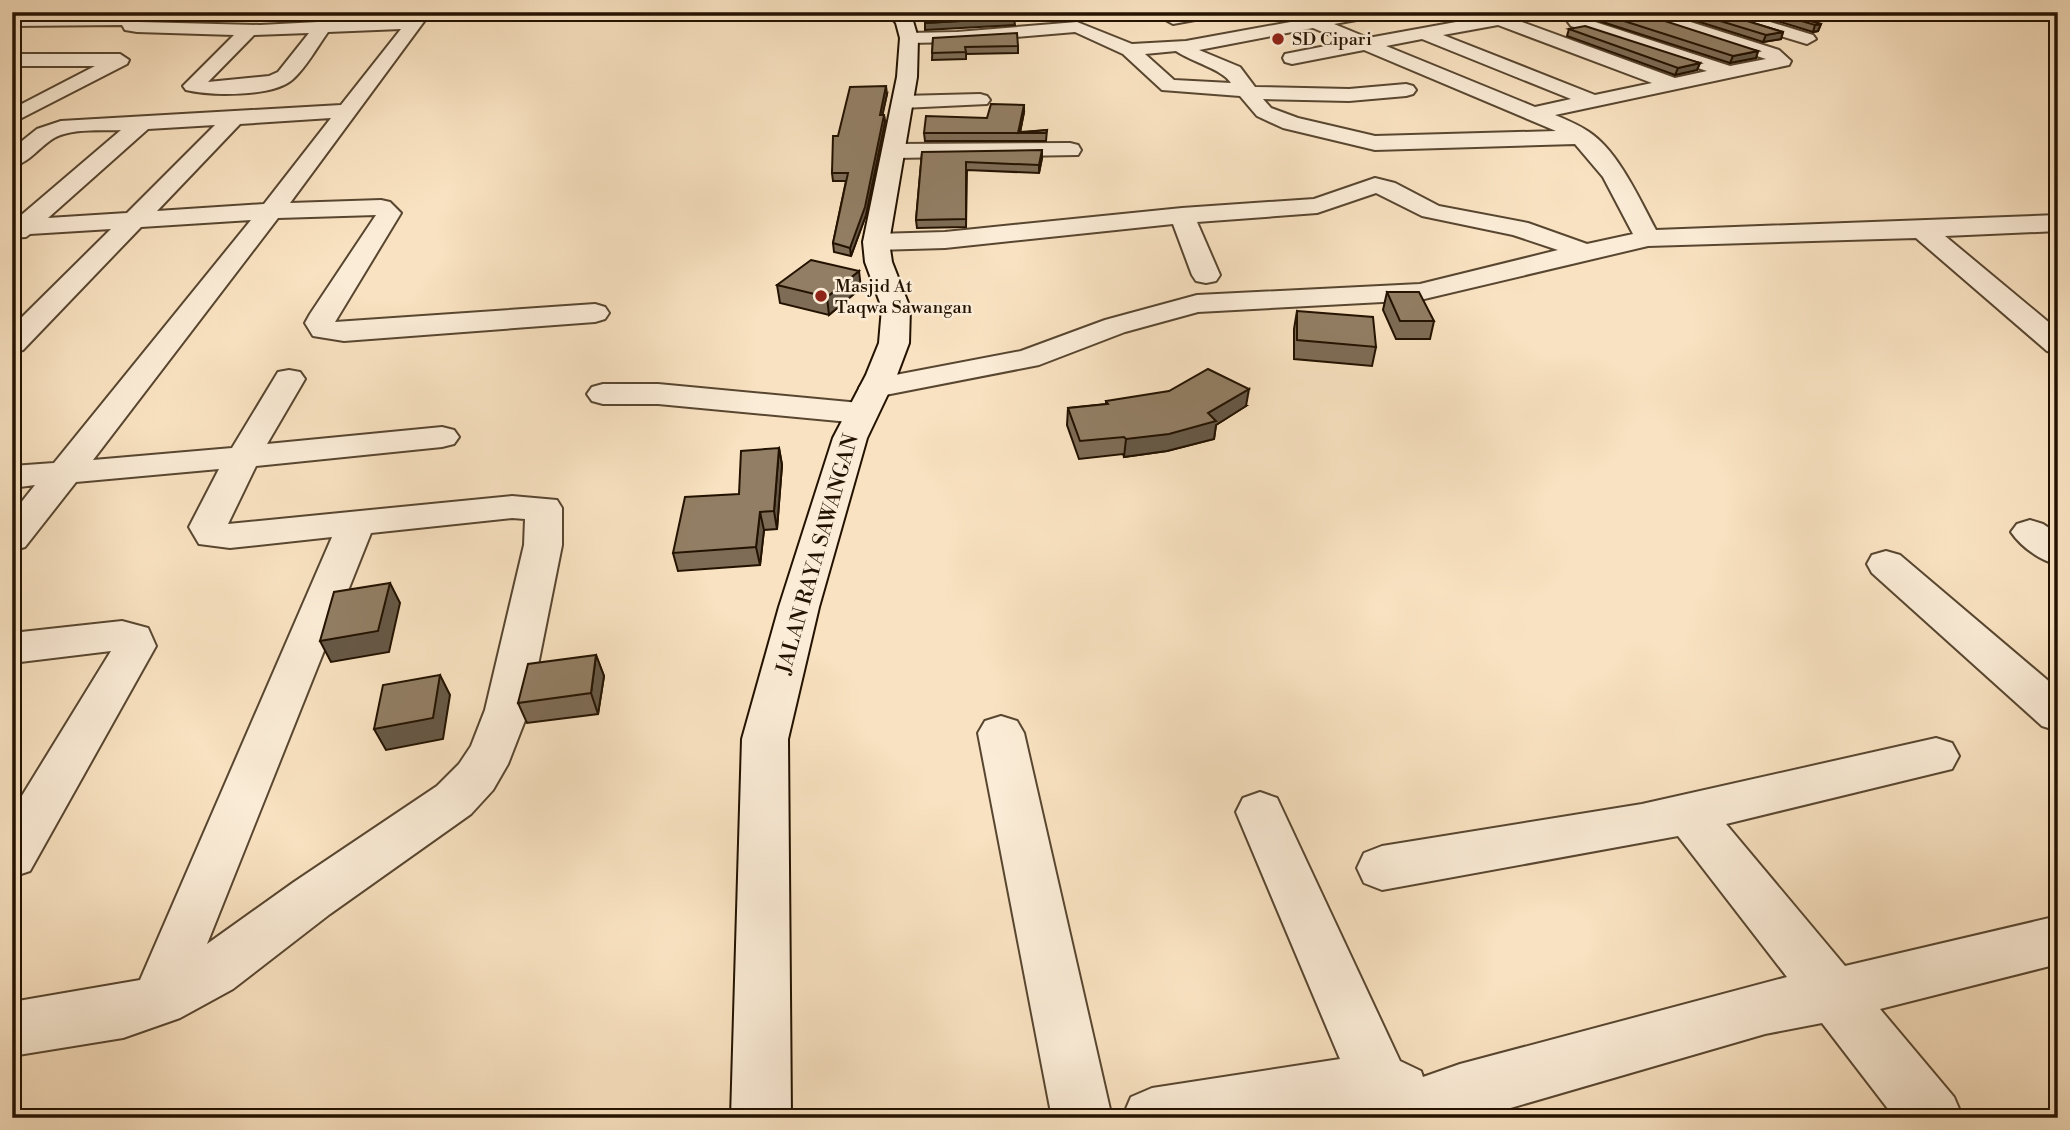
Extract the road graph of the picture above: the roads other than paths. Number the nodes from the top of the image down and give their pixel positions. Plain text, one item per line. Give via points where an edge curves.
1 (148, 12) edge
2 (340, 12) edge
3 (894, 12) edge
4 (1211, 12) edge
5 (1289, 12) edge
6 (1373, 12) edge
7 (1478, 12) edge
8 (1540, 12) edge
9 (1548, 12) edge
10 (1641, 12) edge
11 (1722, 12) edge
12 (418, 17) edge
13 (1173, 19) dead end
14 (1498, 19) junction
15 (12, 21) edge
16 (41, 21) junction
17 (131, 22) junction
18 (1313, 22) junction
19 (323, 27) junction
20 (238, 30) junction
21 (1424, 34) junction
22 (12, 35) edge
23 (909, 38) junction
24 (1807, 38) dead end
25 (1550, 39) junction
26 (1364, 44) junction
27 (1184, 47) junction
28 (1130, 50) junction
29 (1475, 53) junction
30 (1292, 58) dead end
31 (12, 60) edge
32 (1608, 60) junction
33 (1731, 72) junction
34 (1533, 76) junction
35 (1674, 84) junction
36 (1406, 90) dead end
37 (1247, 91) junction
38 (980, 100) dead end
39 (1593, 101) junction
40 (902, 102) junction
41 (346, 111) junction
42 (1532, 114) junction
43 (12, 117) edge
44 (234, 118) junction
45 (142, 123) junction
46 (1583, 137) junction
47 (1070, 150) dead end
48 (894, 151) junction
49 (12, 160) edge
50 (57, 198) junction
51 (24, 199) dead end
52 (271, 211) junction
53 (1182, 215) junction
54 (137, 219) junction
55 (2058, 223) edge
56 (1922, 230) junction
57 (17, 232) edge
58 (1648, 238) junction
59 (876, 242) junction
60 (1583, 252) junction
61 (1206, 275) dead end
62 (594, 313) dead end
63 (12, 344) edge
64 (2058, 345) edge
65 (289, 379) dead end
66 (603, 394) dead end
67 (867, 400) junction
68 (442, 437) dead end
69 (243, 457) junction
70 (66, 472) junction
71 (12, 477) edge
72 (357, 522) junction
73 (12, 539) edge
74 (1886, 564) dead end
75 (12, 648) edge
76 (2058, 714) edge
77 (1001, 733) dead end
78 (1936, 756) dead end
79 (1260, 812) dead end
80 (1688, 813) junction
81 (12, 856) edge
82 (1382, 867) dead end
83 (2058, 940) edge
84 (1836, 994) junction
85 (160, 1000) junction
86 (12, 1029) edge
87 (1430, 1104) edge
88 (761, 1118) edge
89 (1082, 1118) edge
90 (1152, 1118) edge
91 (1933, 1118) edge

1 - 17 street
2 - 19 street
3 - 23 street via 904,21
4 - 13 street
5 - 18 street
6 - 18 street
7 - 14 street
8 - 14 street
9 - 33 street
10 - 33 street via 1782,61
11 - 24 street
12 - 19 street
12 - 41 street
14 - 21 street
14 - 25 street
15 - 16 street
16 - 17 street
16 - 22 street
17 - 20 street via 137,27
18 - 26 street
18 - 27 street
19 - 20 street
19 - 20 street via 285,76 275,81 193,86
21 - 26 street
21 - 29 street
23 - 28 street via 1077,27
23 - 40 street, JALAN RAYA SAWANGAN
25 - 29 street
25 - 32 street
26 - 30 street
26 - 42 street
27 - 28 street via 1167,44
27 - 37 street via 1233,71
28 - 37 street via 1169,86
29 - 34 street
31 - 43 street via 120,60
32 - 34 street
32 - 35 street
33 - 35 street
34 - 39 street
35 - 39 street
36 - 37 street via 1349,95
37 - 46 street via 1264,112 1360,142
38 - 40 street
39 - 42 street
40 - 48 street, JALAN RAYA SAWANGAN
41 - 44 street
41 - 52 street
42 - 46 street
44 - 45 street
44 - 54 street
45 - 49 street via 61,127
45 - 50 street
46 - 58 street via 1603,156
47 - 48 street
48 - 59 street, JALAN RAYA SAWANGAN
50 - 51 street
50 - 57 street
52 - 54 street
52 - 62 street via 373,207 389,213 324,314 321,327 329,332
52 - 70 street
53 - 59 street via 945,240
53 - 60 street via 1317,206 1380,185 1430,211 1519,228 1559,239
53 - 61 street
54 - 57 street
54 - 63 street
55 - 56 street
56 - 58 street
56 - 64 street
58 - 60 street
59 - 67 street, JALAN RAYA SAWANGAN via 875,258 896,303 898,328 892,355
60 - 67 street via 1420,292 1197,304 1115,326 1028,359
65 - 69 street
66 - 67 street
67 - 88 street, JALAN RAYA SAWANGAN via 799,607 765,739
68 - 69 street
69 - 70 street
69 - 72 street via 208,527 212,536
70 - 71 street
70 - 73 street
72 - 85 street
72 - 85 street via 544,508 543,545 500,733 476,777 454,800 214,971
74 - 76 street
75 - 81 street via 122,635 133,638 135,646
77 - 89 street
78 - 80 street
79 - 87 street
80 - 82 street
80 - 84 street
83 - 84 street
84 - 87 street via 1765,1008
84 - 91 street
85 - 86 street via 123,1011
87 - 90 street

